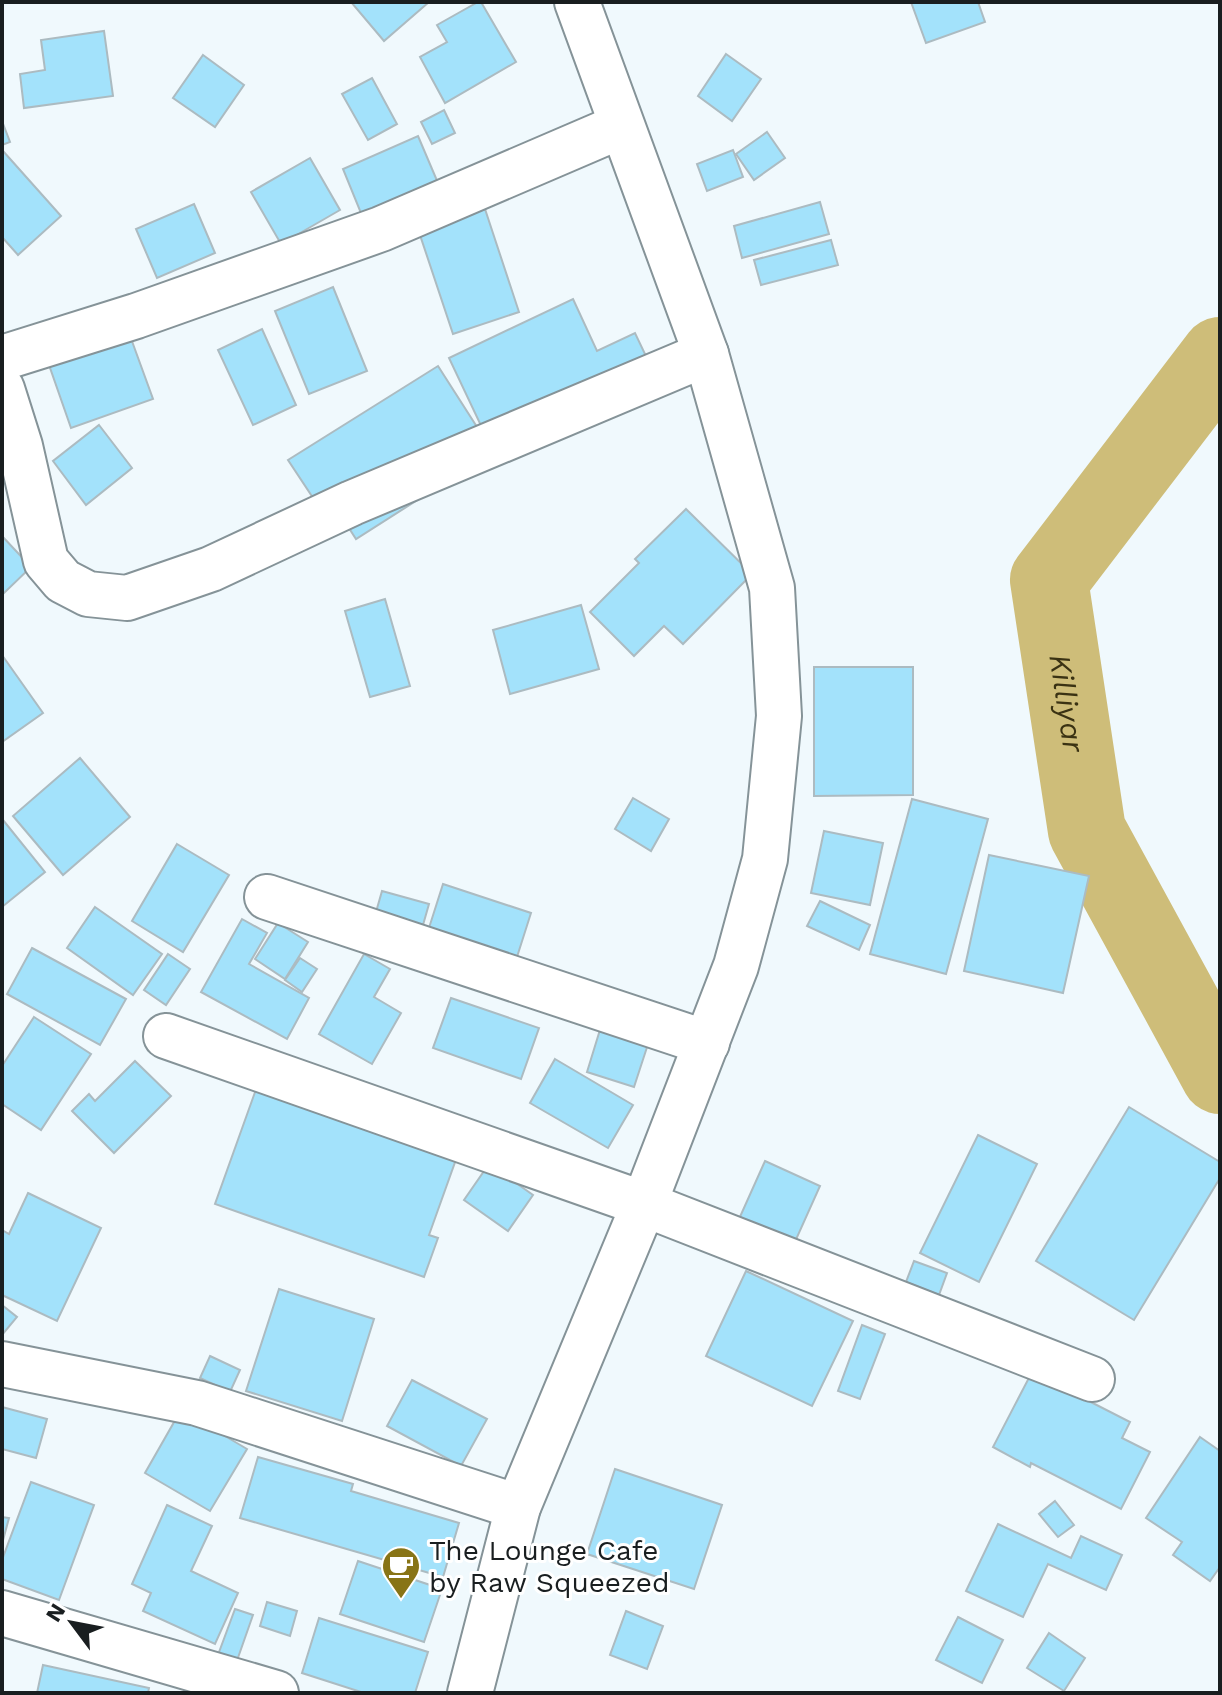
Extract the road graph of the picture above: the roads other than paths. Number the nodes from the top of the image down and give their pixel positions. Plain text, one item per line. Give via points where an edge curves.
1 (577, 2) edge
2 (621, 126) junction
3 (706, 354) junction
4 (2, 358) edge
5 (2, 389) edge
6 (267, 897) dead end
7 (166, 1036) dead end
8 (707, 1043) junction
9 (644, 1204) junction
10 (2, 1364) edge
11 (1092, 1379) dead end
12 (518, 1507) junction
13 (2, 1613) edge
14 (276, 1693) edge
15 (470, 1693) edge

1 - 2 street
2 - 3 street
2 - 4 street via 381,229
3 - 5 street via 352,503 211,569 127,598 88,594 63,581 46,561
3 - 8 street via 772,588 779,716 765,859 736,966
6 - 8 street
7 - 9 street
8 - 9 street
9 - 11 street
9 - 12 street
10 - 12 street via 197,1403
12 - 15 street
13 - 14 street

